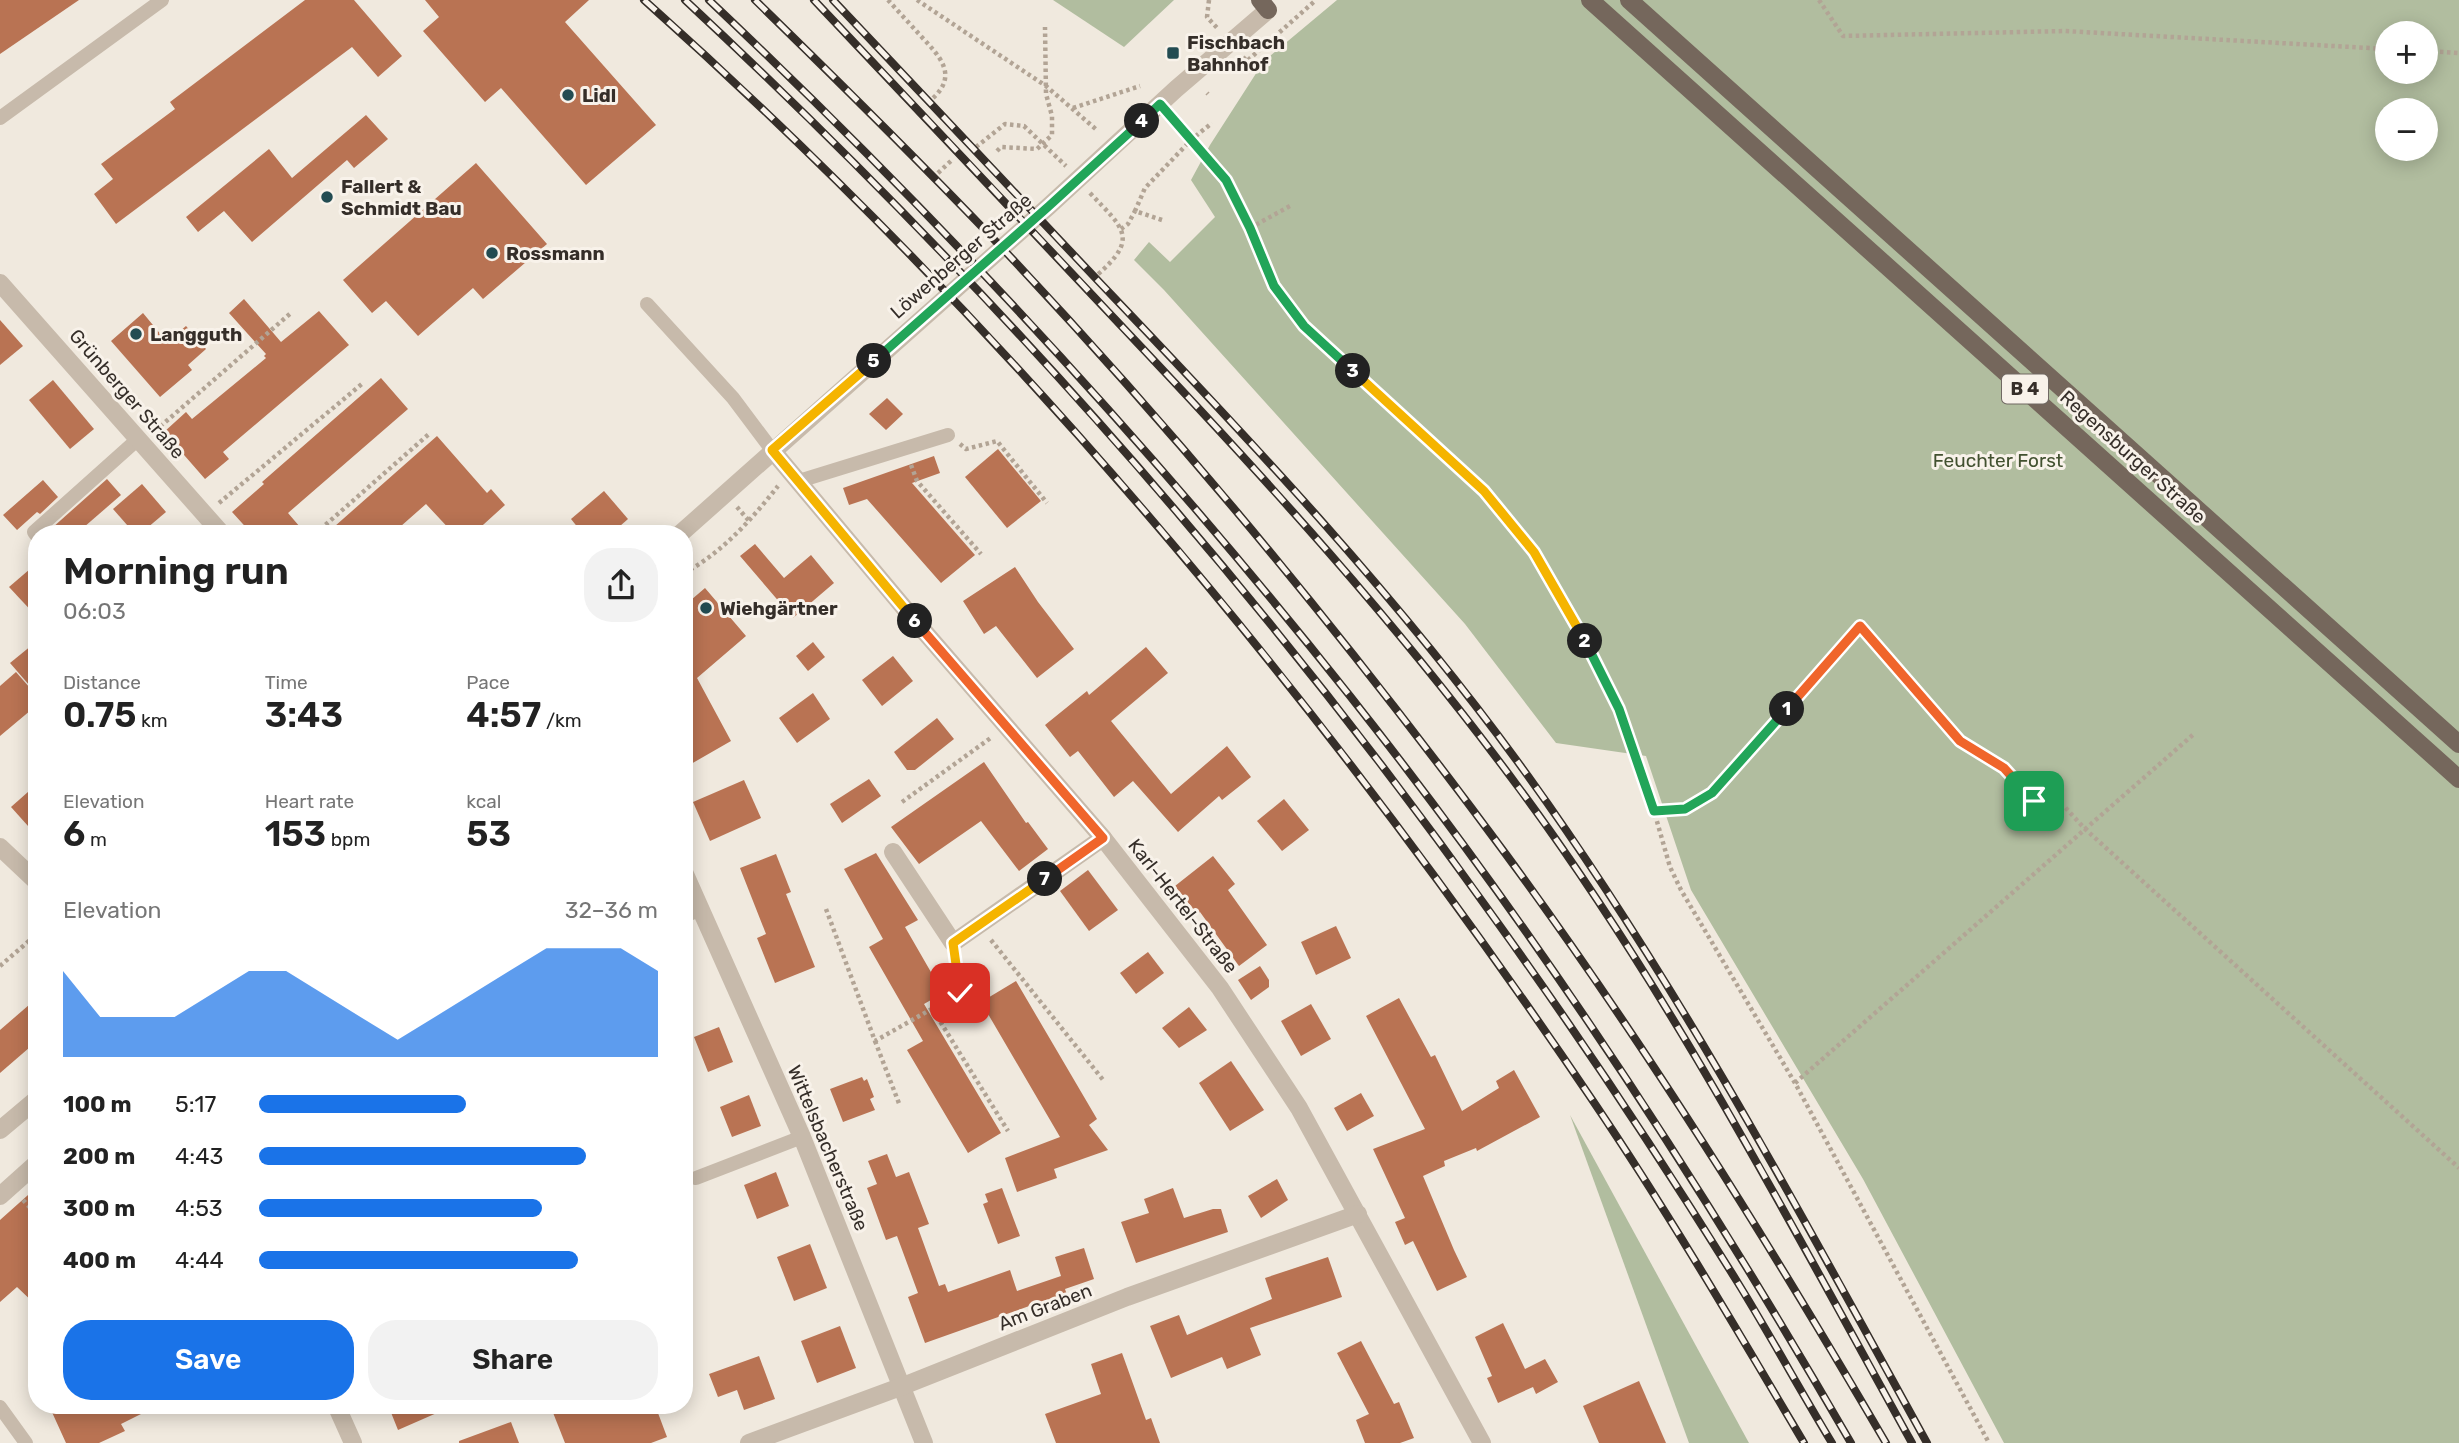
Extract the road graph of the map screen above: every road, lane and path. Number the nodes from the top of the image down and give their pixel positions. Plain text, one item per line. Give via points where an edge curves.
1 (162, 0) edge
2 (888, 0) edge
3 (917, 0) edge
4 (1209, 0) edge
5 (1316, 0) edge
6 (1590, 0) edge
7 (1629, 0) edge
8 (1819, 0) edge
9 (1264, 5) edge
10 (1207, 17) dead end
11 (1045, 27) dead end
12 (2375, 48) edge
13 (2438, 52) edge
14 (2459, 53) edge
15 (1247, 61) dead end
16 (1046, 86) junction
17 (1140, 86) dead end
18 (932, 99) dead end
19 (1160, 104) junction
20 (1073, 108) junction
21 (0, 118) edge
22 (1212, 122) dead end
23 (1098, 131) dead end
24 (1192, 139) junction
25 (1043, 144) junction
26 (976, 147) dead end
27 (997, 151) dead end
28 (1056, 157) dead end
29 (953, 159) dead end
30 (938, 173) dead end
31 (1103, 206) dead end
32 (1290, 206) dead end
33 (1135, 211) junction
34 (1162, 220) dead end
35 (1250, 228) junction
36 (1121, 229) junction
37 (1097, 275) dead end
38 (0, 283) edge
39 (647, 304) dead end
40 (292, 312) dead end
41 (363, 383) dead end
42 (429, 434) dead end
43 (948, 435) joint
44 (140, 441) junction
45 (905, 448) junction
46 (772, 450) junction
47 (794, 477) junction
48 (1047, 503) dead end
49 (205, 514) junction
50 (42, 525) edge
51 (214, 525) edge
52 (325, 525) edge
53 (690, 525) edge
54 (981, 554) dead end
55 (693, 568) edge
56 (1007, 727) junction
57 (2195, 733) dead end
58 (2459, 744) edge
59 (2459, 779) edge
60 (902, 802) dead end
61 (1654, 811) junction
62 (2084, 828) junction
63 (1103, 838) junction
64 (0, 847) edge
65 (893, 852) dead end
66 (28, 873) edge
67 (693, 890) edge
68 (702, 909) junction
69 (826, 909) dead end
70 (693, 912) edge
71 (979, 925) junction
72 (28, 942) edge
73 (953, 943) junction
74 (0, 966) edge
75 (933, 1010) junction
76 (875, 1041) junction
77 (1104, 1081) dead end
78 (1795, 1083) junction
79 (900, 1106) dead end
80 (28, 1107) edge
81 (0, 1130) edge
82 (1008, 1130) dead end
83 (802, 1137) junction
84 (2459, 1168) edge
85 (28, 1171) edge
86 (696, 1178) dead end
87 (0, 1196) edge
88 (1358, 1214) junction
89 (903, 1387) junction
90 (0, 1406) edge
91 (340, 1414) edge
92 (26, 1443) edge
93 (353, 1443) edge
94 (749, 1443) edge
95 (925, 1443) edge
96 (1482, 1443) edge
97 (1989, 1443) edge

1 - 21 lane
2 - 18 path via 943,61 946,77 942,90
3 - 16 path
4 - 10 path
5 - 15 path
6 - 59 main road, Regensburger Straße / B 4
7 - 58 main road, Regensburger Straße / B 4
8 - 12 path via 1843,36 2065,31
9 - 19 street, Löwenberger Straße via 1230,43
11 - 16 path
13 - 14 path
16 - 20 path
16 - 25 path via 1054,129
17 - 20 path
19 - 24 path
19 - 46 street, Löwenberger Straße
20 - 23 path
22 - 24 path
24 - 33 path via 1145,188
24 - 35 path via 1226,180
25 - 26 path via 1024,126 1005,124
25 - 27 path via 1037,149 1001,147
25 - 28 path
29 - 30 path
31 - 36 path
32 - 35 path
33 - 34 path
33 - 36 path
35 - 61 path via 1274,286 1304,326 1484,491 1534,552 1619,709
36 - 37 path via 1120,253
38 - 44 street, Grünberger Straße
39 - 46 lane via 733,398
40 - 44 path
41 - 49 path
42 - 52 path
43 - 45 lane
43 - 48 path via 966,449 997,441
44 - 49 street, Grünberger Straße
44 - 50 lane
45 - 47 lane
45 - 54 path via 917,481
46 - 47 street, Karl-Hertel-Straße
46 - 53 street, Löwenberger Straße
47 - 55 path via 750,522
47 - 56 street, Karl-Hertel-Straße
49 - 51 street, Grünberger Straße
56 - 60 path
56 - 63 street, Karl-Hertel-Straße
57 - 62 path
61 - 62 path via 1685,809 1712,793 1860,626 1960,741 2004,768 2034,801 2064,806
61 - 78 path via 1681,890
62 - 78 path
62 - 84 path
63 - 71 street
63 - 88 street, Karl-Hertel-Straße via 1220,988 1299,1108
64 - 66 street
65 - 73 street
67 - 68 street, Wittelsbacherstraße
68 - 70 lane
68 - 83 street, Wittelsbacherstraße
69 - 76 path
71 - 73 street
71 - 77 path
72 - 74 path
73 - 75 path via 960,993
75 - 76 path
75 - 82 path
76 - 79 path
78 - 97 path
80 - 81 street
83 - 86 lane
83 - 89 street, Wittelsbacherstraße
85 - 87 street
88 - 89 street, Am Graben via 1127,1297
88 - 96 street, Karl-Hertel-Straße
89 - 94 street, Am Graben
89 - 95 street, Wittelsbacherstraße
90 - 92 lane
91 - 93 street

